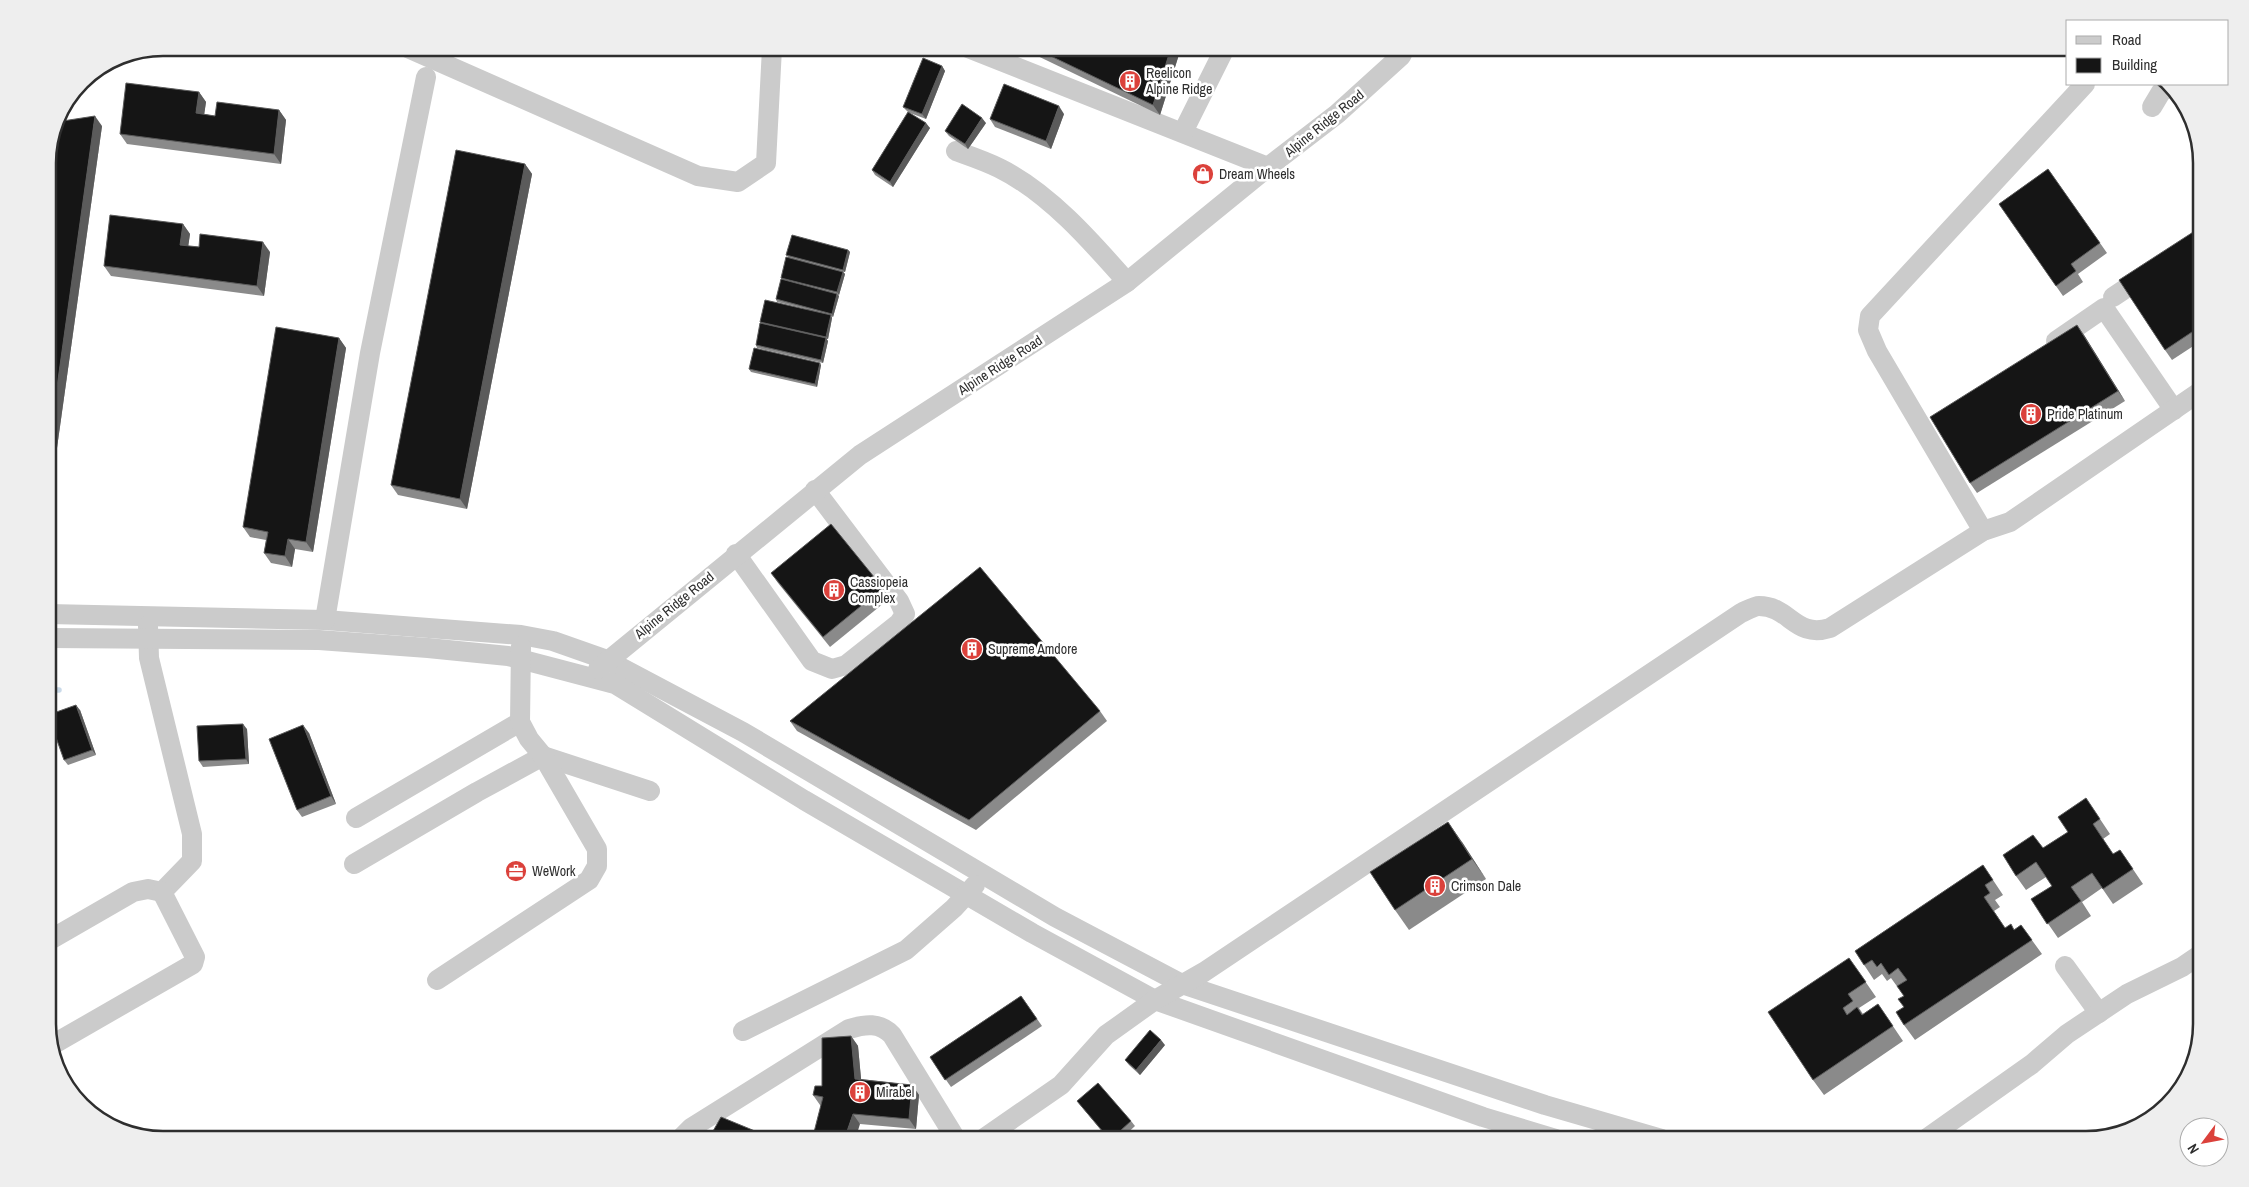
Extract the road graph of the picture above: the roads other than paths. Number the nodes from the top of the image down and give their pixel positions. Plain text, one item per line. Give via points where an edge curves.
1 (426, 56) edge
2 (772, 56) edge
3 (988, 56) edge
4 (1221, 56) edge
5 (1401, 56) edge
6 (426, 78) dead end
7 (2084, 85) edge
8 (2163, 90) edge
9 (2152, 107) dead end
10 (1183, 132) junction
11 (956, 151) dead end
12 (1268, 167) junction
13 (2161, 264) edge
14 (1127, 282) junction
15 (2113, 297) dead end
16 (2038, 353) edge
17 (2193, 397) edge
18 (2174, 410) junction
19 (815, 490) junction
20 (1983, 532) junction
21 (736, 554) junction
22 (56, 614) edge
23 (148, 616) junction
24 (324, 620) junction
25 (521, 635) junction
26 (56, 638) edge
27 (148, 638) junction
28 (520, 659) junction
29 (607, 660) junction
30 (589, 677) junction
31 (520, 722) junction
32 (543, 756) junction
33 (650, 791) dead end
34 (356, 818) dead end
35 (354, 864) dead end
36 (984, 874) junction
37 (162, 892) junction
38 (967, 895) junction
39 (56, 936) edge
40 (2193, 959) edge
41 (2065, 966) dead end
42 (436, 980) dead end
43 (1182, 984) junction
44 (1155, 1000) junction
45 (2099, 1013) junction
46 (742, 1031) dead end
47 (58, 1042) edge
48 (689, 1131) edge
49 (951, 1131) edge
50 (996, 1131) edge
51 (1514, 1131) edge
52 (1632, 1131) edge
53 (1939, 1131) edge

1 - 2 street via 698,176 738,182 766,163
3 - 10 street
4 - 10 street
5 - 12 street, Alpine Ridge Road via 1337,114
6 - 24 street via 370,353
7 - 20 street via 1870,316 1868,330 1878,351 1932,425
8 - 9 street
10 - 12 street
11 - 14 street via 999,168 1041,196 1089,238
12 - 14 street, Alpine Ridge Road
13 - 15 street
14 - 19 street, Alpine Ridge Road via 860,455
16 - 18 street via 2104,308
17 - 18 street
18 - 20 street via 2010,522
19 - 21 street, Alpine Ridge Road
19 - 21 street via 900,601 905,614 899,623 846,666 832,669 812,661
20 - 43 street via 1819,632 1808,631 1777,610 1758,606 1741,613
21 - 29 street, Alpine Ridge Road
22 - 23 street
23 - 24 street
23 - 27 street
24 - 25 street
25 - 28 street
25 - 29 street
26 - 27 street
27 - 28 street via 320,640
27 - 37 street via 149,658 192,834 192,861
28 - 30 street
28 - 31 street
29 - 30 street, Alpine Ridge Road
29 - 36 street via 743,732
30 - 38 street via 616,684 804,800
31 - 32 street
31 - 34 street
32 - 33 street
32 - 35 street
32 - 42 street via 597,849 597,866 589,880
36 - 38 street
36 - 43 street via 1055,917
37 - 39 street via 148,889 133,892
37 - 47 street via 195,957 193,964
38 - 44 street
38 - 46 street via 906,950
40 - 45 street via 2127,994
41 - 45 street
43 - 44 street
43 - 52 street
44 - 50 street via 1106,1035 1061,1086
44 - 51 street
45 - 53 street
48 - 49 street via 850,1029 874,1025 884,1027 892,1035

